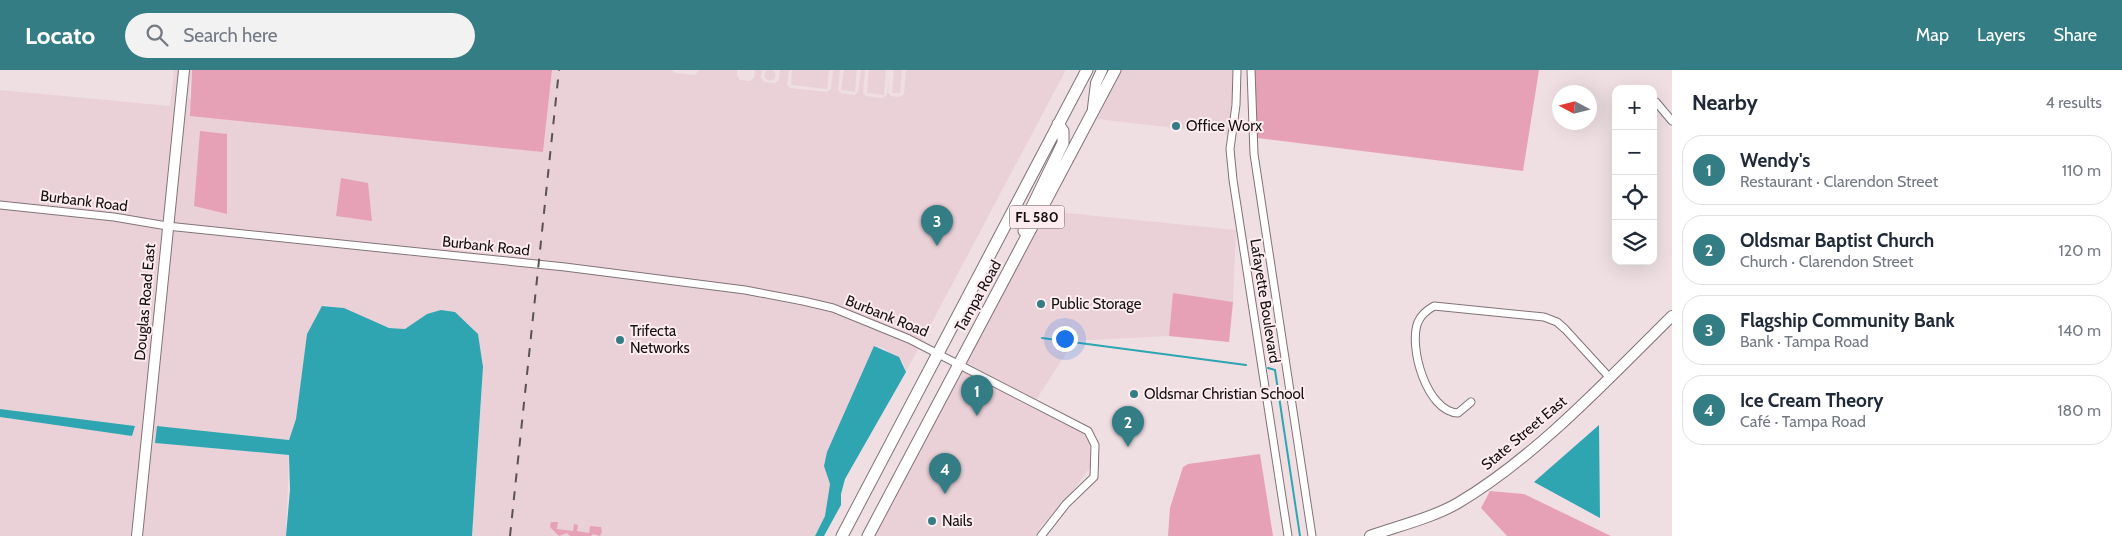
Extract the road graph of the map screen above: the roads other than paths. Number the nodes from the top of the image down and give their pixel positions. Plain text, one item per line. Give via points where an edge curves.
1 (184, 70) edge
2 (1087, 70) edge
3 (1102, 70) edge
4 (1115, 70) edge
5 (1237, 70) edge
6 (1250, 70) edge
7 (1657, 103) edge
8 (1093, 111) junction
9 (1672, 121) edge
10 (1058, 124) junction
11 (0, 205) edge
12 (167, 226) junction
13 (1020, 248) junction
14 (1670, 322) edge
15 (938, 352) junction
16 (957, 364) junction
17 (1610, 377) junction
18 (1471, 402) dead end
19 (137, 536) edge
20 (842, 536) edge
21 (868, 536) edge
22 (1040, 536) edge
23 (1288, 536) edge
24 (1312, 536) edge
25 (1370, 536) edge

1 - 12 street, Douglas Road East
2 - 10 main road, Tampa Road / FL 580
3 - 8 street via 1096,83
4 - 8 main road, Tampa Road / FL 580
5 - 23 street, Lafayette Boulevard via 1230,149 1233,180
6 - 24 street, Lafayette Boulevard via 1254,154
7 - 9 street
8 - 13 main road, Tampa Road / FL 580
10 - 13 main road via 1063,131 1063,143 1030,211
10 - 15 main road, Tampa Road / FL 580
11 - 12 street, Burbank Road
12 - 15 street, Burbank Road via 745,290 833,308
12 - 19 street, Douglas Road East
13 - 16 main road, Tampa Road / FL 580
14 - 17 street, State Street East
15 - 16 street, Burbank Road
15 - 20 main road, Tampa Road / FL 580
16 - 21 main road, Tampa Road / FL 580
16 - 22 street, Burbank Road via 1085,429 1092,436 1095,445 1094,477
17 - 18 street via 1557,322 1544,317 1434,306 1418,320 1415,331 1423,381 1450,413 1458,413
17 - 25 street, State Street East via 1504,471 1457,504

